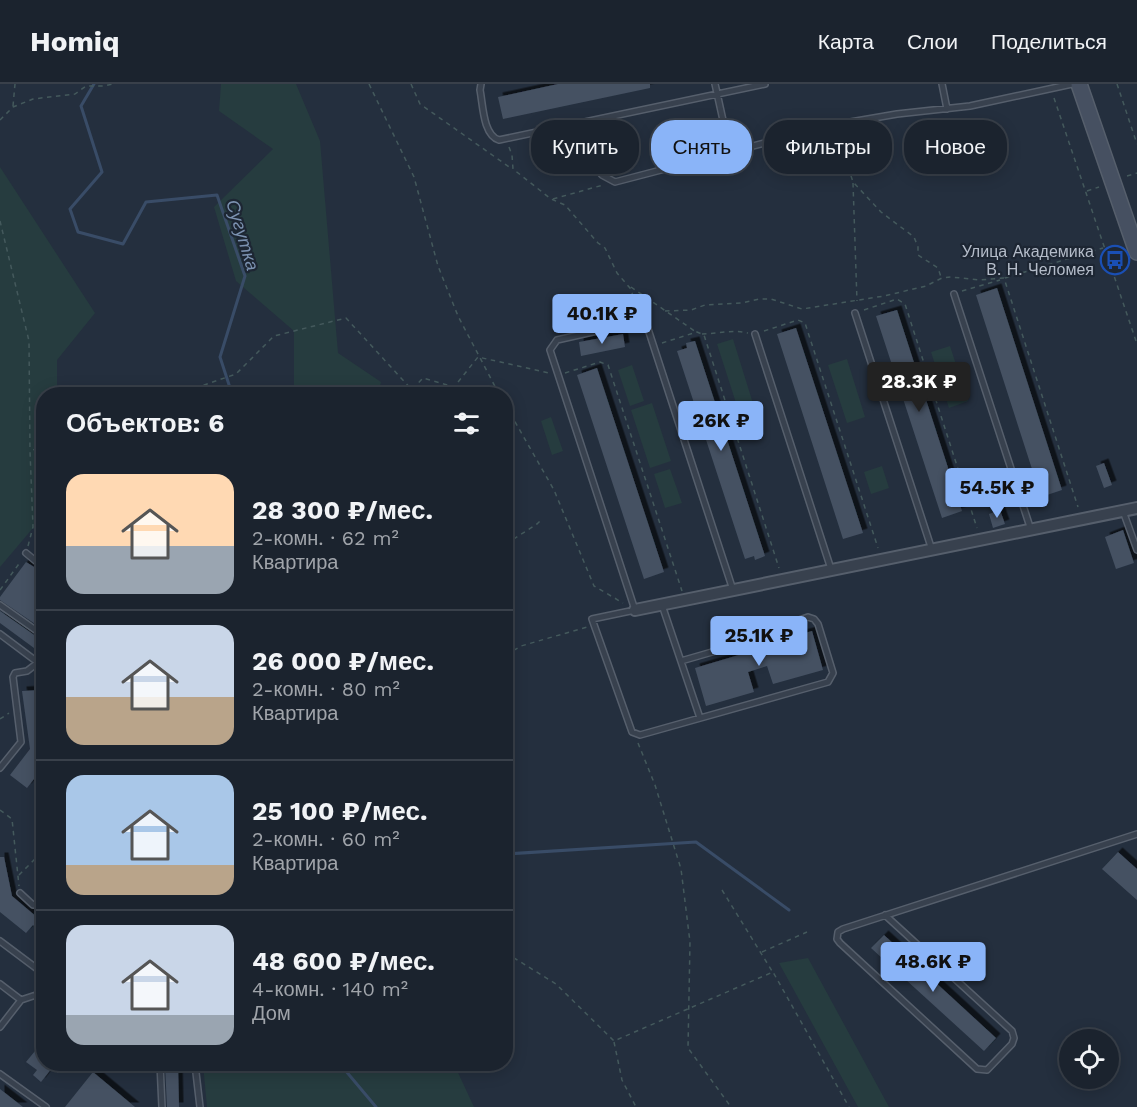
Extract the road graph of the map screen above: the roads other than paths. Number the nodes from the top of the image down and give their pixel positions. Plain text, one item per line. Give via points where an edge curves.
1 (715, 84) edge
2 (765, 84) edge
3 (950, 84) edge
4 (1072, 84) edge
5 (1079, 84) edge
6 (1090, 84) edge
7 (942, 85) edge
8 (480, 86) edge
9 (717, 94) junction
10 (947, 109) junction
11 (596, 120) edge
12 (723, 120) edge
13 (531, 134) edge
14 (752, 146) edge
15 (651, 173) edge
16 (601, 174) edge
17 (1137, 224) edge
18 (1137, 252) edge
19 (954, 294) road end
20 (855, 313) road end
21 (755, 334) road end
22 (1137, 508) edge
23 (1123, 511) junction
24 (1031, 530) junction
25 (932, 550) junction
26 (1137, 550) edge
27 (26, 553) road end
28 (36, 561) edge
29 (831, 570) junction
30 (733, 590) junction
31 (0, 605) edge
32 (662, 605) junction
33 (635, 610) junction
34 (36, 630) edge
35 (0, 634) edge
36 (36, 659) edge
37 (681, 661) junction
38 (36, 666) edge
39 (700, 718) junction
40 (0, 768) edge
41 (1137, 834) edge
42 (20, 893) road end
43 (36, 904) edge
44 (885, 915) junction
45 (0, 941) edge
46 (36, 968) edge
47 (0, 984) edge
48 (36, 995) edge
49 (21, 1000) junction
50 (0, 1027) edge
51 (160, 1071) edge
52 (196, 1071) edge
53 (0, 1074) edge
54 (46, 1107) edge
55 (162, 1107) edge
56 (200, 1107) edge

1 - 9 lane
2 - 9 lane
3 - 7 lane
4 - 10 lane
5 - 18 main road
6 - 17 main road
7 - 10 lane
8 - 13 lane via 489,134 495,139 506,139
9 - 11 lane
9 - 12 lane
10 - 14 lane via 833,125
15 - 16 lane via 615,182
19 - 24 lane
20 - 25 lane
21 - 29 lane
22 - 23 street
23 - 24 street
23 - 26 lane
24 - 25 street
25 - 29 street
27 - 28 lane
29 - 30 street
30 - 32 street
30 - 33 lane via 653,346 645,325 634,323 557,340 550,350
31 - 34 lane
32 - 33 street
32 - 37 lane
33 - 39 lane via 592,619 634,734
35 - 36 lane
37 - 39 lane
37 - 39 lane via 719,650 741,631 760,624 784,625 812,618 833,670 828,682
38 - 40 lane via 13,677 21,742
41 - 44 lane
42 - 43 lane
44 - 44 lane via 843,929 837,939 977,1069 987,1070 1012,1044 1012,1031
45 - 46 lane
47 - 49 lane
48 - 49 lane
49 - 50 lane
51 - 55 lane
52 - 56 lane
53 - 54 lane

